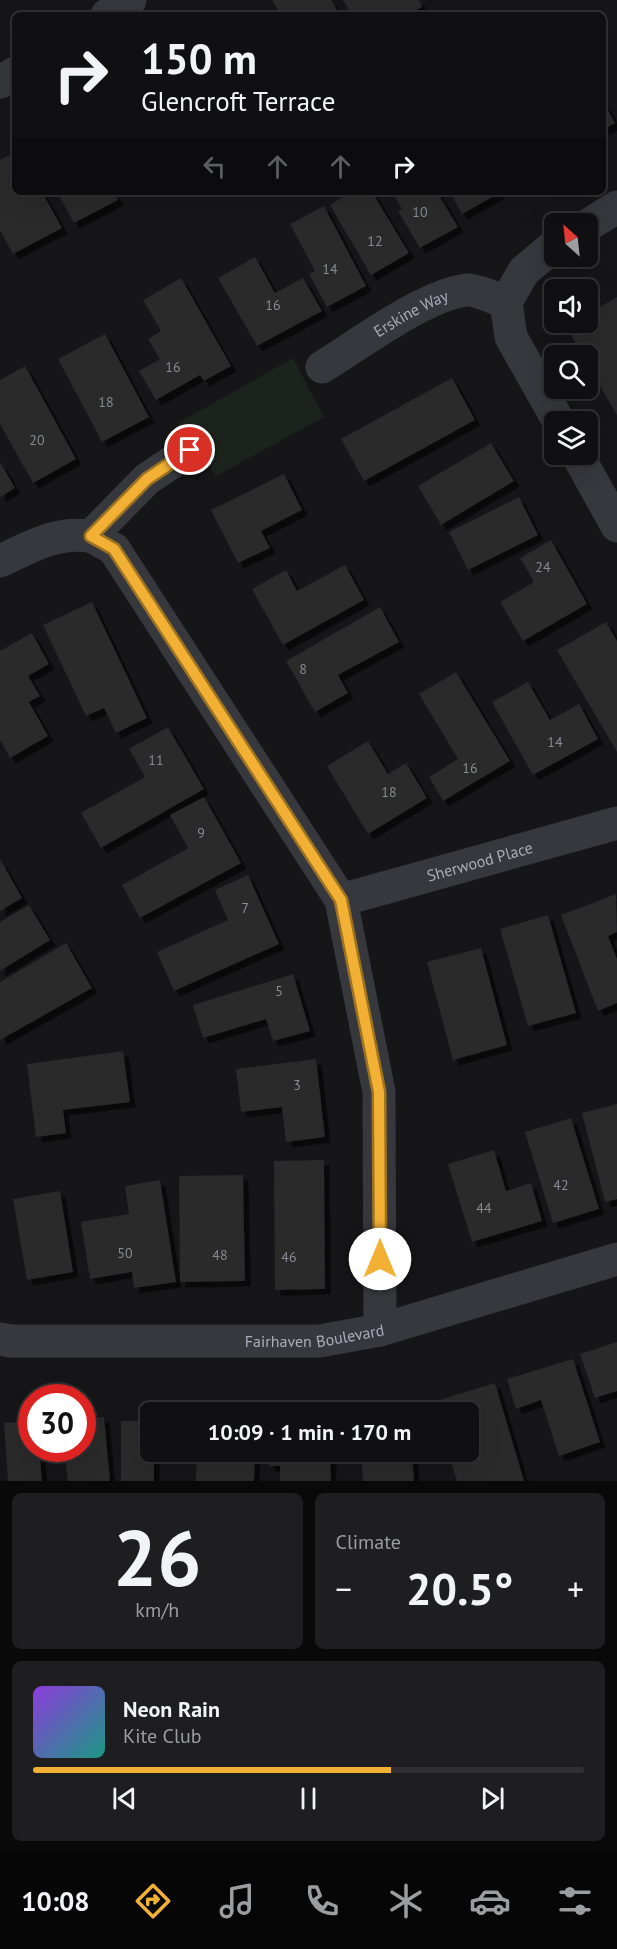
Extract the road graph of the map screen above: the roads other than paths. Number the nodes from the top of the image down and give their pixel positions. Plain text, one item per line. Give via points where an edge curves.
1 (130, 0) edge
2 (111, 12) edge
3 (617, 207) edge
4 (598, 219) edge
5 (544, 255) edge
6 (507, 302) junction
7 (322, 367) dead end
8 (553, 411) edge
9 (190, 450) dead end
10 (583, 465) edge
11 (617, 526) edge
12 (91, 536) junction
13 (0, 561) edge
14 (617, 823) edge
15 (341, 900) junction
16 (617, 1259) edge
17 (380, 1330) junction
18 (0, 1339) edge

1 - 2 street
3 - 4 street
5 - 6 street via 525,271
6 - 7 street, Erskine Way via 468,290 444,297 416,308
6 - 8 street via 511,337
9 - 12 street via 147,479
10 - 11 street
12 - 13 street via 48,539
12 - 15 street via 114,549
14 - 15 street, Sherwood Place
15 - 17 street via 379,1092
16 - 17 street, Fairhaven Boulevard
17 - 18 street, Fairhaven Boulevard via 320,1341

